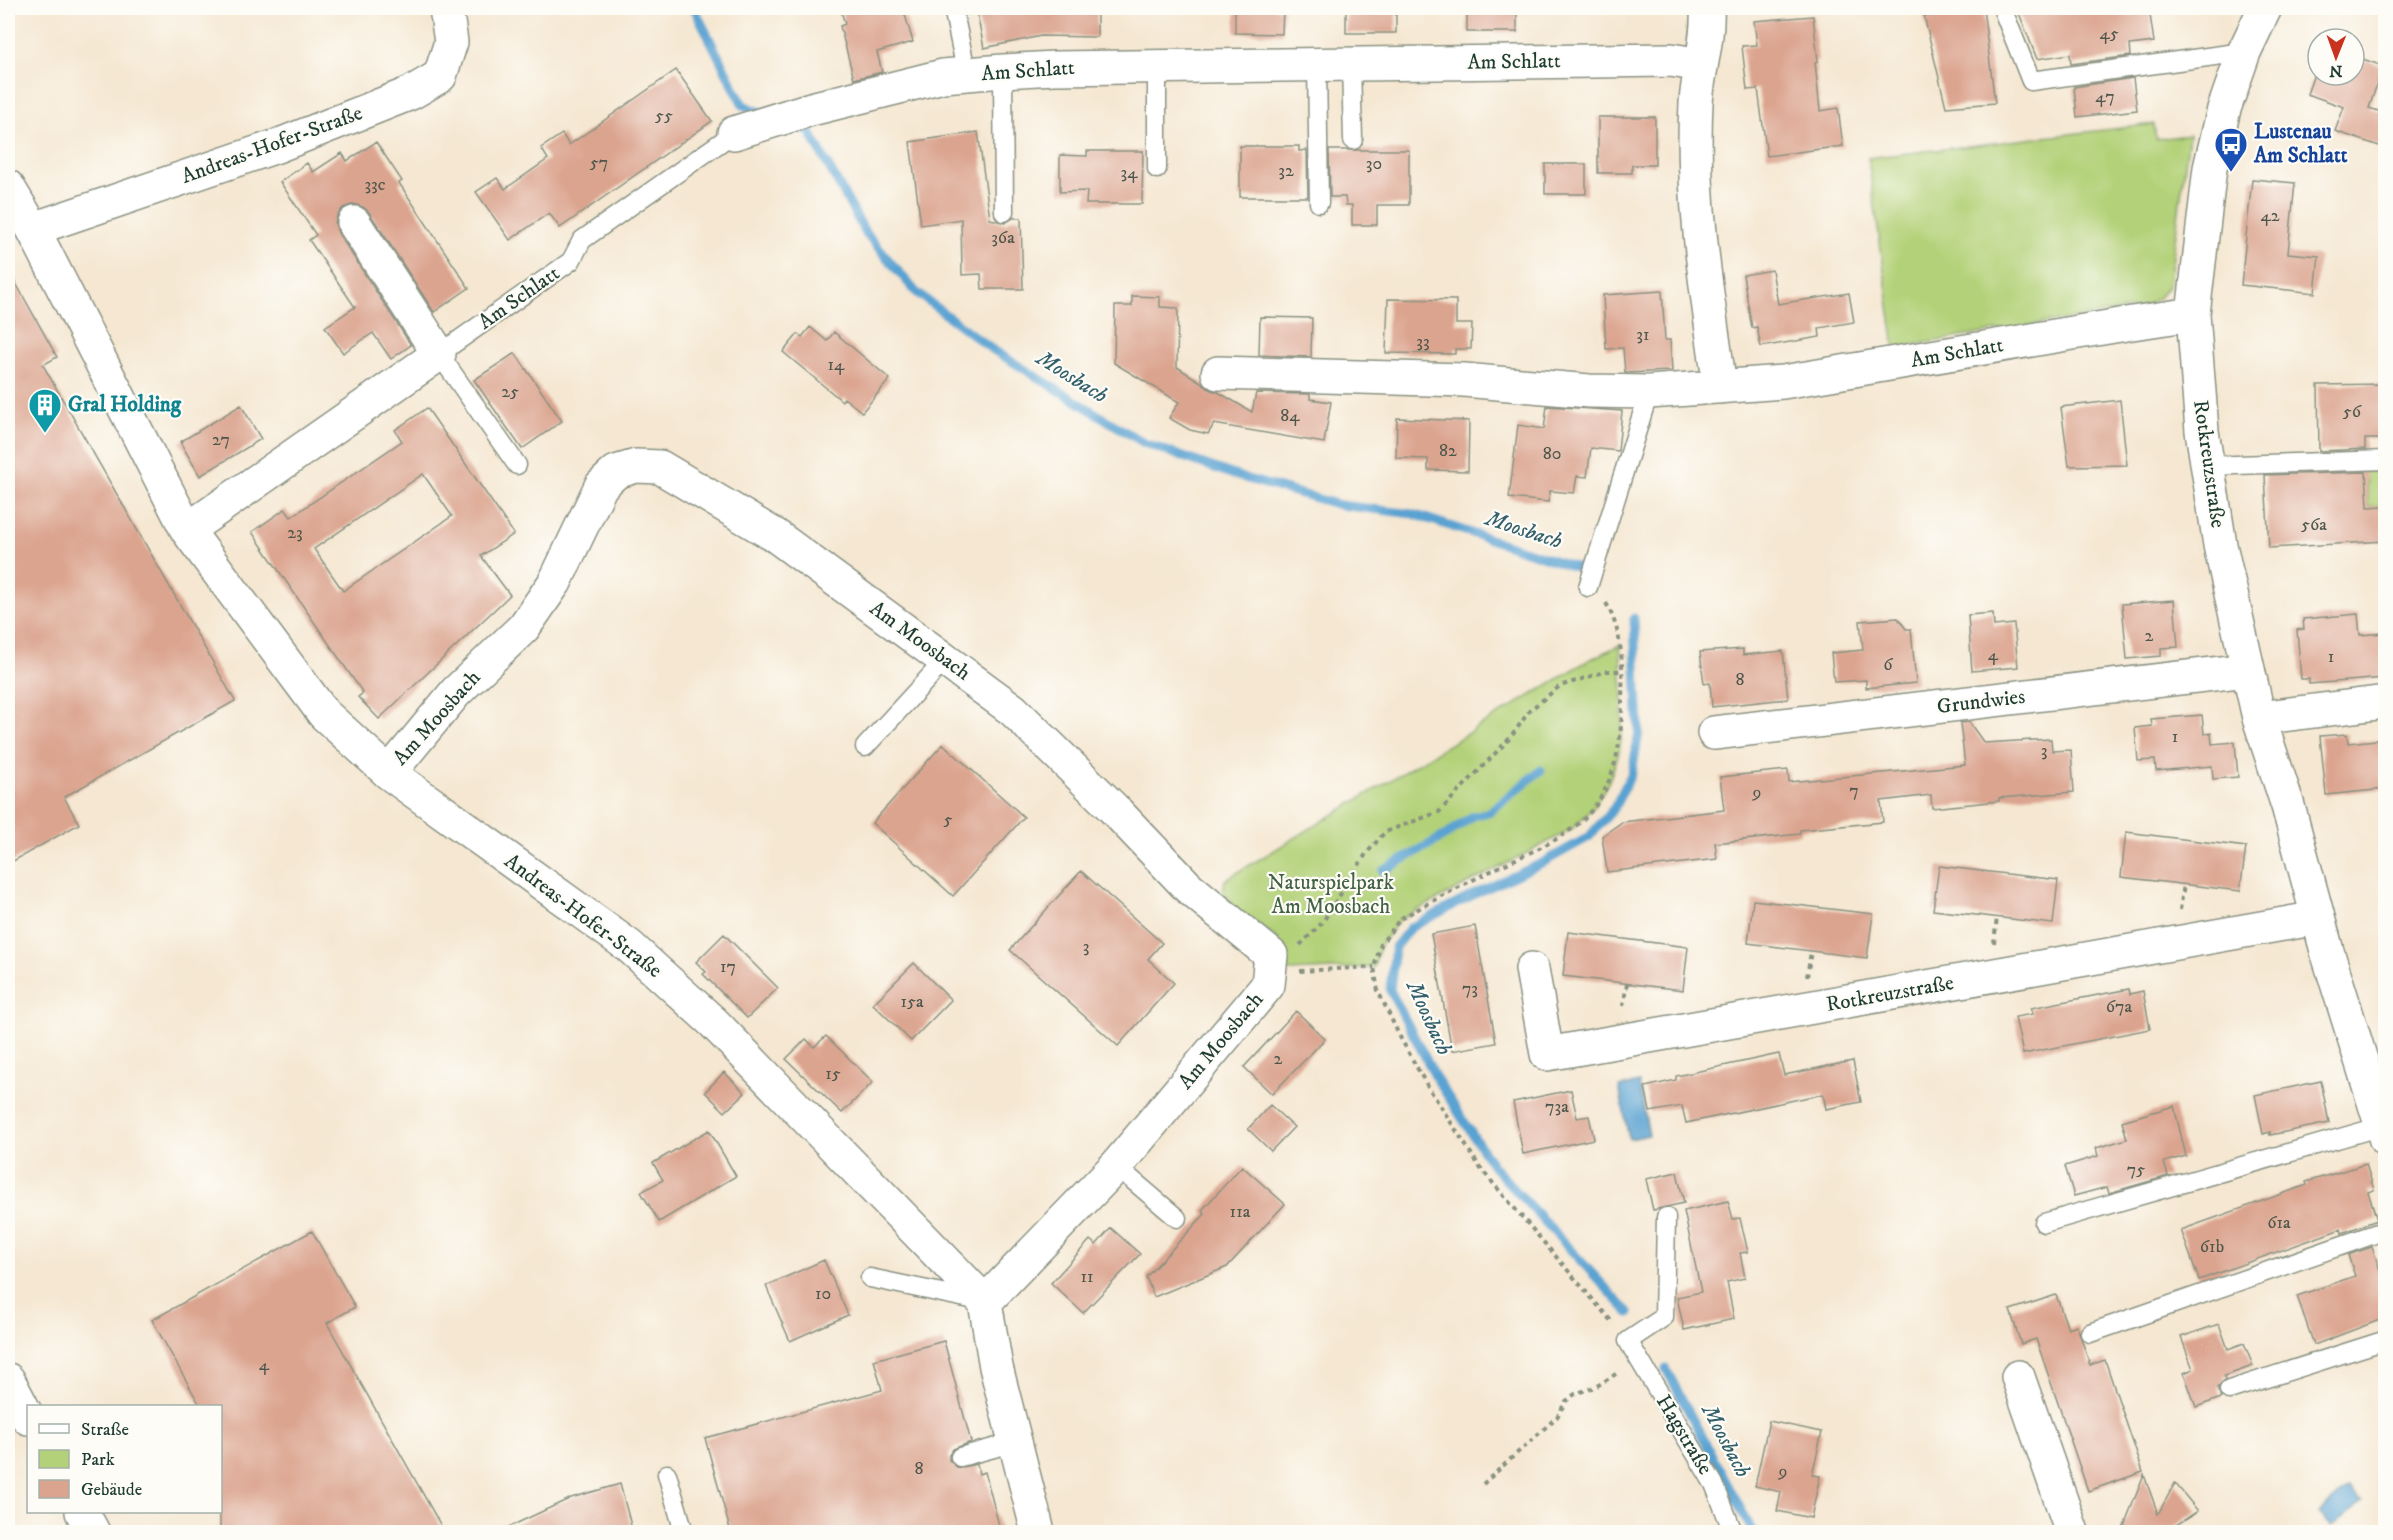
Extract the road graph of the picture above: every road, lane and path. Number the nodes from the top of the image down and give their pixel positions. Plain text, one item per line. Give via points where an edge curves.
1 (446, 8) edge
2 (953, 8) edge
3 (1707, 8) edge
4 (2002, 8) edge
5 (2265, 8) edge
6 (2244, 52) junction
7 (1317, 64) junction
8 (1350, 64) junction
9 (1701, 65) junction
10 (1157, 66) junction
11 (1003, 71) junction
12 (967, 75) junction
13 (734, 133) joint
14 (1353, 140) dead end
15 (1157, 169) dead end
16 (8, 187) edge
17 (1319, 203) dead end
18 (1004, 212) dead end
19 (354, 223) dead end
20 (33, 229) junction
21 (2193, 314) junction
22 (439, 354) junction
23 (1218, 373) dead end
24 (1720, 387) junction
25 (1649, 392) junction
26 (2385, 460) edge
27 (517, 465) dead end
28 (2207, 466) junction
29 (187, 530) junction
30 (1588, 586) dead end
31 (946, 659) junction
32 (2247, 670) junction
33 (1622, 671) dead end
34 (2385, 702) edge
35 (2259, 718) junction
36 (1714, 733) dead end
37 (865, 747) dead end
38 (389, 773) junction
39 (2318, 918) junction
40 (1270, 964) junction
41 (1374, 967) dead end
42 (1532, 969) dead end
43 (2384, 1133) edge
44 (1116, 1166) junction
45 (1666, 1217) dead end
46 (1177, 1218) dead end
47 (2044, 1223) dead end
48 (2385, 1230) edge
49 (870, 1278) dead end
50 (985, 1302) junction
51 (2090, 1333) dead end
52 (2385, 1341) edge
53 (1633, 1348) junction
54 (2018, 1377) dead end
55 (8, 1380) edge
56 (2229, 1390) dead end
57 (27, 1416) edge
58 (1016, 1442) junction
59 (960, 1457) dead end
60 (667, 1474) dead end
61 (1483, 1484) dead end
62 (83, 1513) edge
63 (93, 1533) edge
64 (684, 1533) edge
65 (1038, 1533) edge
66 (1733, 1533) edge
67 (2072, 1533) edge

1 - 20 street, Andreas-Hofer-Straße via 452,42 440,76 411,93 277,146
2 - 12 lane
3 - 9 street via 1708,28
4 - 6 lane via 2031,81
5 - 6 street, Rotkreuzstraße
6 - 21 street, Rotkreuzstraße via 2224,109 2210,168
7 - 8 street, Am Schlatt
7 - 10 street, Am Schlatt
7 - 17 lane
8 - 9 street, Am Schlatt via 1671,60
8 - 14 lane
9 - 24 street via 1696,103 1698,195
10 - 11 street, Am Schlatt
10 - 15 lane
11 - 12 street, Am Schlatt
11 - 18 lane
12 - 13 street, Am Schlatt via 943,76
13 - 22 lane, Am Schlatt via 582,240 571,261
16 - 20 street, Andreas-Hofer-Straße
19 - 22 street
20 - 29 street, Andreas-Hofer-Straße
21 - 24 street, Am Schlatt via 1783,382
21 - 28 street, Rotkreuzstraße
22 - 27 lane
22 - 29 street
23 - 25 street, Am Schlatt via 1464,380
24 - 25 street, Am Schlatt
25 - 30 lane
26 - 28 lane
28 - 32 street, Rotkreuzstraße
29 - 38 street, Andreas-Hofer-Straße via 324,714
31 - 37 lane
31 - 38 street, Am Moosbach via 776,536 660,467 636,466 616,472 601,486 555,582 524,627 456,692
31 - 40 street, Am Moosbach via 1013,710
32 - 35 street, Rotkreuzstraße
32 - 36 street, Grundwies
33 - 40 path via 1607,671 1560,686 1530,710 1511,737 1439,812 1385,832 1366,854 1322,923 1305,941
34 - 35 street
35 - 39 street, Rotkreuzstraße
38 - 50 street, Andreas-Hofer-Straße via 629,946 714,1023
39 - 42 street, Rotkreuzstraße via 1547,1054
39 - 43 street, Rotkreuzstraße
40 - 41 path
40 - 44 street, Am Moosbach via 1268,985
43 - 47 lane
44 - 46 lane
44 - 50 street
45 - 53 lane via 1664,1317
48 - 51 lane
49 - 50 lane
50 - 58 street via 996,1367
52 - 56 lane
53 - 61 path via 1615,1376 1566,1401 1557,1417
53 - 66 lane, Hagstraße via 1714,1484
54 - 67 street
55 - 57 street
58 - 59 lane
58 - 65 street
60 - 64 lane
62 - 63 street

